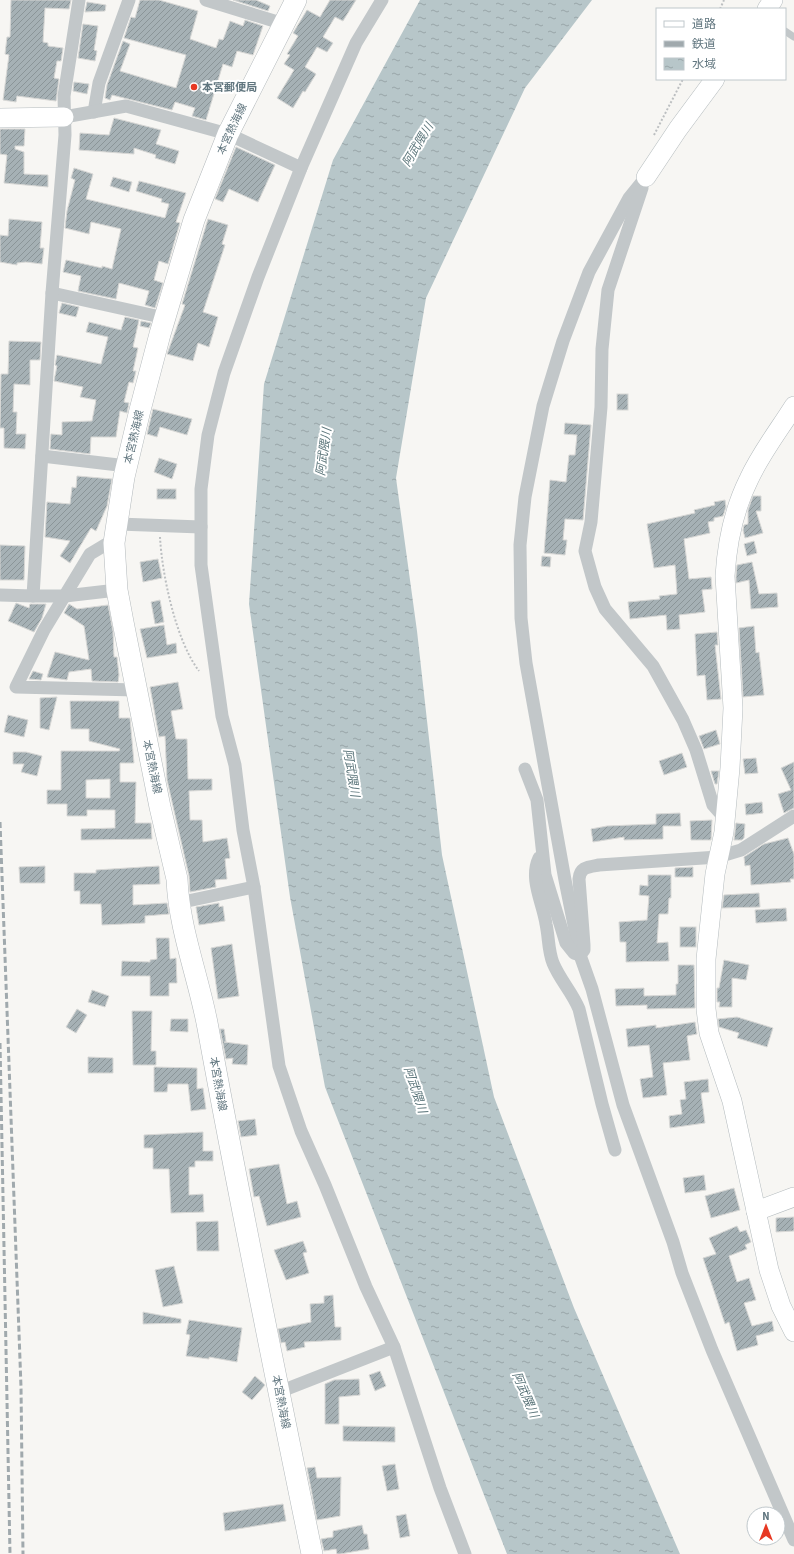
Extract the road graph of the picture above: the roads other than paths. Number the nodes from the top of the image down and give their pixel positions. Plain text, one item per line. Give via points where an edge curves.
1 (79, 0) edge
2 (129, 0) edge
3 (206, 0) edge
4 (296, 0) edge
5 (382, 0) edge
6 (284, 24) junction
7 (714, 80) edge
8 (94, 112) junction
9 (64, 117) junction
10 (0, 118) edge
11 (228, 134) junction
12 (301, 168) junction
13 (646, 177) junction
14 (52, 293) junction
15 (165, 318) junction
16 (794, 406) edge
17 (42, 456) junction
18 (127, 466) junction
19 (201, 527) junction
20 (116, 534) junction
21 (117, 590) junction
22 (0, 594) edge
23 (33, 596) junction
24 (65, 596) junction
25 (136, 690) junction
26 (525, 768) dead end
27 (726, 814) junction
28 (794, 816) edge
29 (542, 853) junction
30 (718, 857) junction
31 (254, 887) junction
32 (178, 903) junction
33 (580, 955) junction
34 (615, 1150) dead end
35 (794, 1197) edge
36 (756, 1211) junction
37 (794, 1332) edge
38 (394, 1347) junction
39 (279, 1392) junction
40 (794, 1540) edge
41 (312, 1554) edge
42 (465, 1554) edge

1 - 9 street via 65,82
2 - 8 street via 100,83
3 - 6 street
4 - 6 main road, 本宮熱海線
5 - 12 street via 356,43
6 - 11 main road, 本宮熱海線
7 - 13 street
8 - 9 street
8 - 11 street via 126,106
9 - 10 street
9 - 14 street via 66,135
11 - 12 street
11 - 15 main road, 本宮熱海線 via 194,220
12 - 19 street via 224,373 208,435 201,489
13 - 27 street via 608,290 592,522 585,550 595,587 605,609 653,666 683,720 696,750 713,806 721,814
13 - 33 street via 629,198 589,272 563,341 543,406 525,497 520,545 521,618 526,663 564,880
14 - 15 street
14 - 17 street
15 - 18 main road, 本宮熱海線
16 - 27 street via 749,477 739,502 726,556 724,576 732,708
17 - 18 street
17 - 23 street
18 - 20 main road, 本宮熱海線
19 - 20 street via 159,526
19 - 31 street via 201,565 222,716 235,765 243,830
20 - 21 main road, 本宮熱海線
20 - 24 street via 105,545 90,554
21 - 24 street
21 - 25 main road, 本宮熱海線
22 - 23 street
23 - 24 street
24 - 25 street via 44,630 16,687
25 - 32 main road, 本宮熱海線 via 177,879
26 - 29 street via 537,800
27 - 30 street
28 - 30 street via 741,850
29 - 33 street via 566,943 574,953
29 - 34 street via 535,867 549,950 579,1009
30 - 33 street via 584,868 579,879 584,945
30 - 36 street via 706,959 706,1009 709,1033 732,1101
31 - 32 street
31 - 38 street via 279,1066 301,1131
32 - 39 main road, 本宮熱海線 via 208,1025 223,1114
33 - 40 street via 623,1105 682,1273 712,1350
35 - 36 street
36 - 37 street via 769,1270 781,1306
38 - 39 street
38 - 42 street via 440,1488
39 - 41 main road, 本宮熱海線

